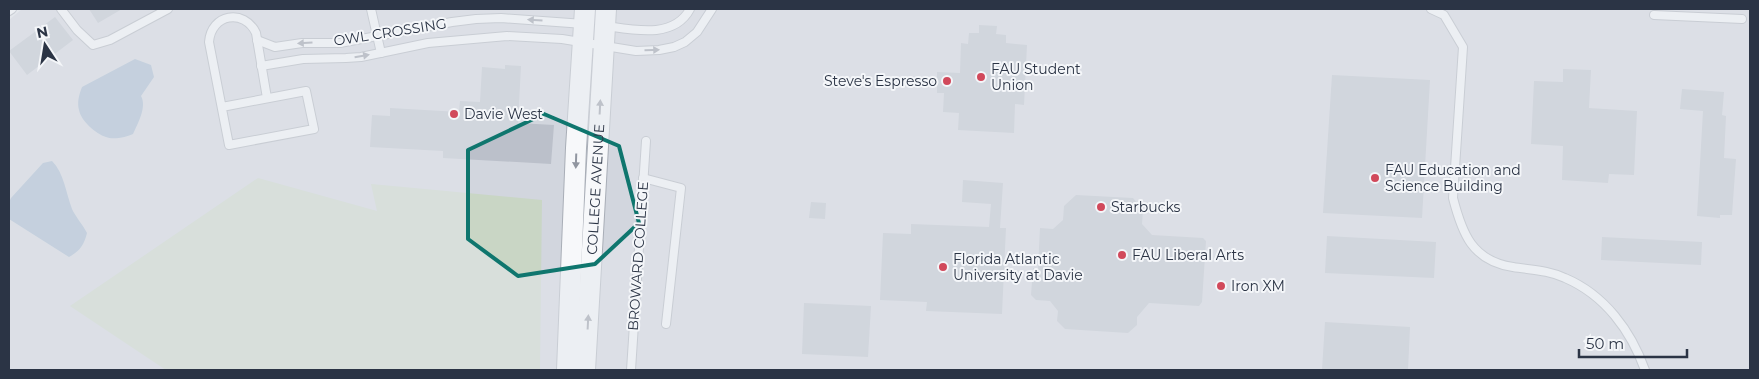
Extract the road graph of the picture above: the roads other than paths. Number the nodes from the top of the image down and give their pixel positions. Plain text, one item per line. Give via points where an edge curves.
1 (12, 9) edge
2 (61, 9) edge
3 (168, 9) edge
4 (371, 9) edge
5 (690, 9) edge
6 (712, 9) edge
7 (1431, 9) edge
8 (9, 11) edge
9 (1654, 15) dead end
10 (1742, 19) dead end
11 (594, 26) edge
12 (378, 37) junction
13 (257, 40) junction
14 (381, 53) junction
15 (261, 66) junction
16 (267, 98) junction
17 (222, 107) junction
18 (646, 141) dead end
19 (643, 178) junction
20 (666, 324) dead end
21 (567, 370) edge
22 (585, 370) edge
23 (631, 370) edge
24 (1645, 370) edge

1 - 8 lane
2 - 3 lane via 93,44 110,40
4 - 12 lane
5 - 11 lane via 679,23 667,28
11 -> 6 lane via 636,51 659,50 685,42 697,32
7 - 24 lane via 1444,15 1463,47 1453,198 1466,239 1477,251 1495,262 1551,273 1594,294 1628,331
9 - 10 lane
11 -> 12 lane, OWL CROSSING via 501,18 452,22
11 - 14 lane, OWL CROSSING via 532,37 428,43
11 -> 21 street, COLLEGE AVENUE
22 -> 11 street, COLLEGE AVENUE
12 -> 13 lane, OWL CROSSING via 275,47
12 - 14 lane
13 - 15 lane
13 - 17 lane via 252,25 233,17 216,23 210,34
15 -> 14 lane, OWL CROSSING via 302,59
15 - 16 lane
16 - 17 lane
16 - 17 lane via 306,91 314,129 229,145
18 - 19 lane, BROWARD COLLEGE
19 - 20 lane via 681,188
19 - 23 lane, BROWARD COLLEGE

